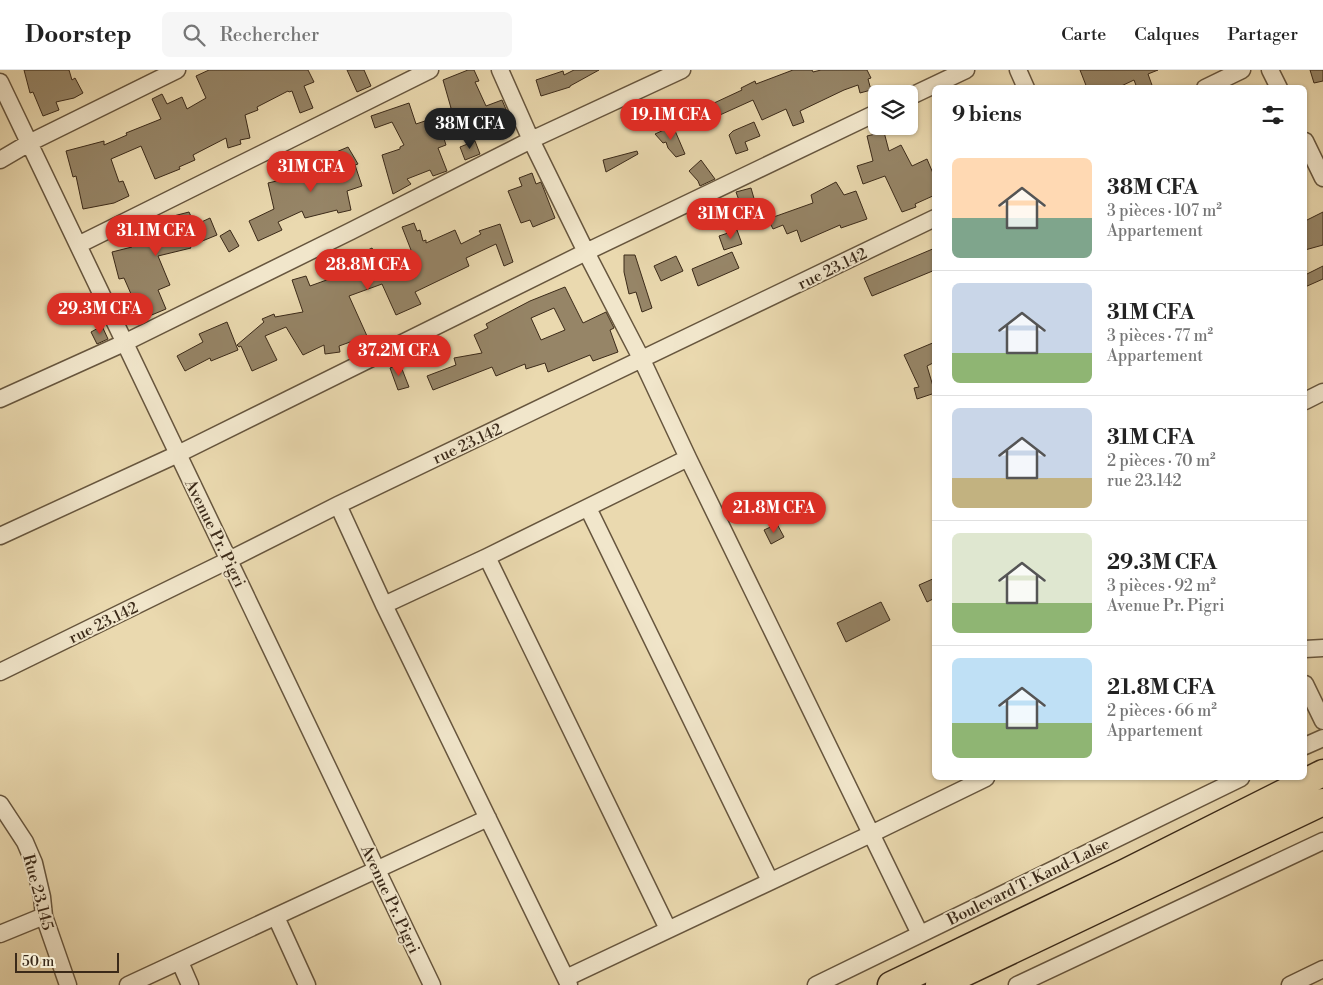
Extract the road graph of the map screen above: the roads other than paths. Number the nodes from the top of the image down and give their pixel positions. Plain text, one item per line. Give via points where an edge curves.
1 (177, 70) edge
2 (430, 70) edge
3 (500, 70) edge
4 (682, 70) edge
5 (966, 70) edge
6 (1018, 70) edge
7 (1242, 70) edge
8 (1270, 70) edge
9 (0, 82) edge
10 (934, 85) edge
11 (1025, 85) edge
12 (1211, 85) edge
13 (1278, 85) edge
14 (932, 86) edge
15 (918, 93) edge
16 (868, 117) edge
17 (531, 140) junction
18 (29, 143) junction
19 (1307, 145) edge
20 (0, 160) edge
21 (1323, 178) edge
22 (932, 219) edge
23 (78, 245) junction
24 (586, 252) junction
25 (124, 342) junction
26 (642, 360) junction
27 (1323, 392) edge
28 (1307, 398) edge
29 (0, 400) edge
30 (178, 454) junction
31 (688, 458) junction
32 (338, 505) junction
33 (588, 508) junction
34 (0, 536) edge
35 (487, 557) junction
36 (229, 560) junction
37 (384, 605) junction
38 (1323, 648) edge
39 (1307, 649) edge
40 (0, 672) edge
41 (1307, 688) edge
42 (1323, 721) edge
43 (1323, 738) edge
44 (1307, 745) edge
45 (1323, 773) edge
46 (982, 780) edge
47 (1237, 780) edge
48 (1323, 802) edge
49 (0, 804) edge
50 (488, 818) junction
51 (871, 834) junction
52 (1323, 841) edge
53 (377, 870) junction
54 (770, 881) junction
55 (44, 916) junction
56 (276, 917) junction
57 (668, 929) junction
58 (0, 934) edge
59 (920, 934) junction
60 (180, 962) junction
61 (1322, 972) edge
62 (568, 982) edge
63 (68, 985) edge
64 (128, 985) edge
65 (190, 985) edge
66 (307, 985) edge
67 (432, 985) edge
68 (816, 985) edge
69 (891, 985) edge
70 (939, 985) edge
71 (1017, 985) edge
72 (1290, 985) edge

1 - 18 street
2 - 23 street
3 - 17 street
4 - 17 street
5 - 10 street
6 - 11 street
7 - 12 street
8 - 13 street
9 - 18 street, Avenue Pr. Pigri
14 - 15 street
16 - 24 street
17 - 24 street
17 - 25 street
18 - 20 street
18 - 23 street, Avenue Pr. Pigri
19 - 21 street
22 - 26 street, rue 23.142
23 - 25 street, Avenue Pr. Pigri
24 - 26 street
24 - 30 street
25 - 29 street
25 - 30 street, Avenue Pr. Pigri
26 - 31 street
26 - 32 street, rue 23.142
27 - 28 street
30 - 34 street
30 - 36 street, Avenue Pr. Pigri
31 - 33 street
31 - 51 street
32 - 36 street, rue 23.142
32 - 37 street
33 - 35 street
33 - 54 street
35 - 37 street
35 - 57 street
36 - 40 street, rue 23.142
36 - 53 street, Avenue Pr. Pigri
37 - 50 street
38 - 39 street
41 - 42 street
43 - 44 street
45 - 69 main road via 1118,877
46 - 51 street
47 - 59 street, Boulevard T. Kand-Lalse
48 - 70 main road
49 - 55 street, Rue 23.145 via 25,842 34,863
50 - 53 street
50 - 62 street
51 - 54 street
51 - 59 street
52 - 71 street
53 - 56 street
53 - 67 street, Avenue Pr. Pigri
54 - 57 street
55 - 58 street
55 - 63 street, Rue 23.145
56 - 60 street
56 - 66 street
57 - 62 street
59 - 68 street, Boulevard T. Kand-Lalse
60 - 64 street
60 - 65 street
61 - 72 street

